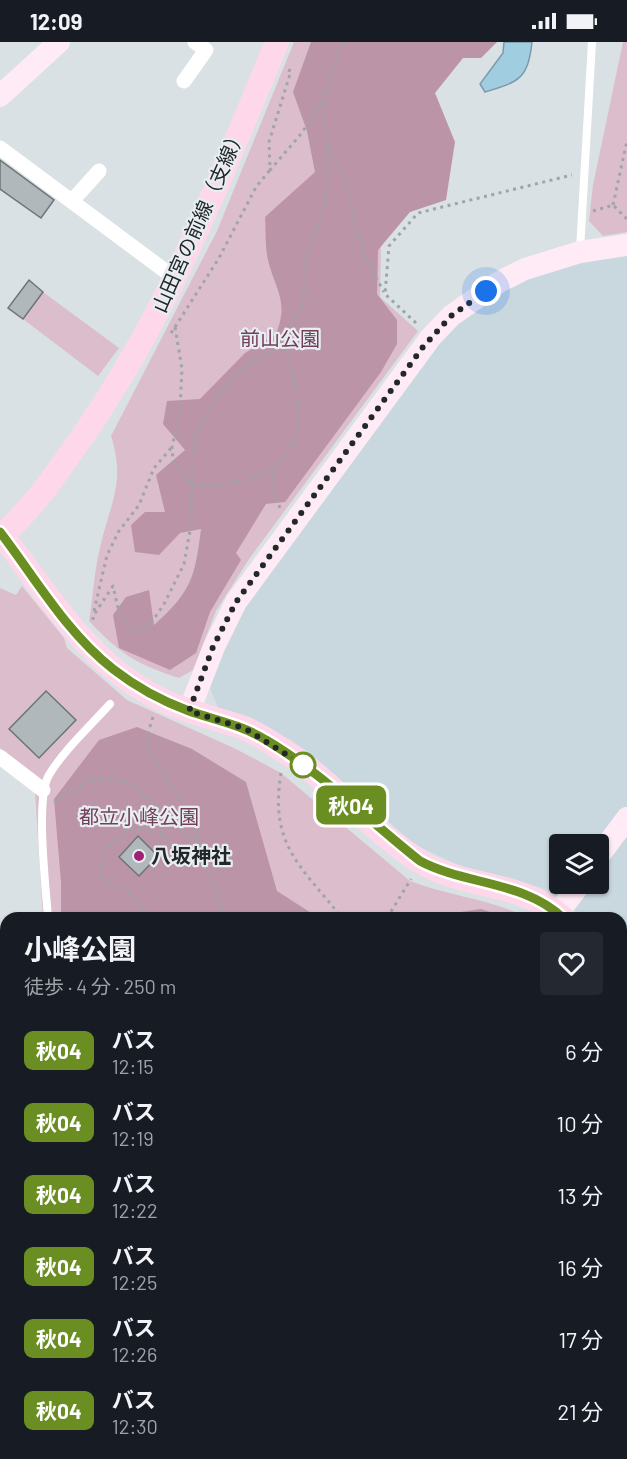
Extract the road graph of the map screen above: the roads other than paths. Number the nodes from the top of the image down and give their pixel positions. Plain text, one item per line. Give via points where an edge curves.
1 (59, 42) edge
2 (195, 42) edge
3 (277, 42) edge
4 (592, 42) edge
5 (184, 81) dead end
6 (0, 96) edge
7 (0, 148) edge
8 (99, 171) dead end
9 (72, 201) junction
10 (627, 245) edge
11 (580, 252) junction
12 (176, 279) junction
13 (1, 534) edge
14 (110, 704) dead end
15 (189, 711) junction
16 (0, 757) edge
17 (43, 790) junction
18 (627, 818) edge
19 (609, 842) edge
20 (574, 894) edge
21 (48, 912) edge
22 (554, 912) edge
23 (563, 912) edge

1 - 6 street
2 - 5 street via 206,50
3 - 12 main road, 山田宮の前線（支線）
4 - 11 lane
7 - 9 street
8 - 9 street
9 - 12 street
10 - 11 street
11 - 15 street via 525,269 499,282 472,299 431,337 236,602 213,647
12 - 13 main road, 山田宮の前線（支線） via 89,428 41,495
13 - 15 main road via 64,619 95,653 136,686
14 - 17 lane via 48,775
15 - 22 main road via 246,729 288,754 436,870 523,894
16 - 17 street
17 - 21 lane
18 - 19 street
20 - 23 street

